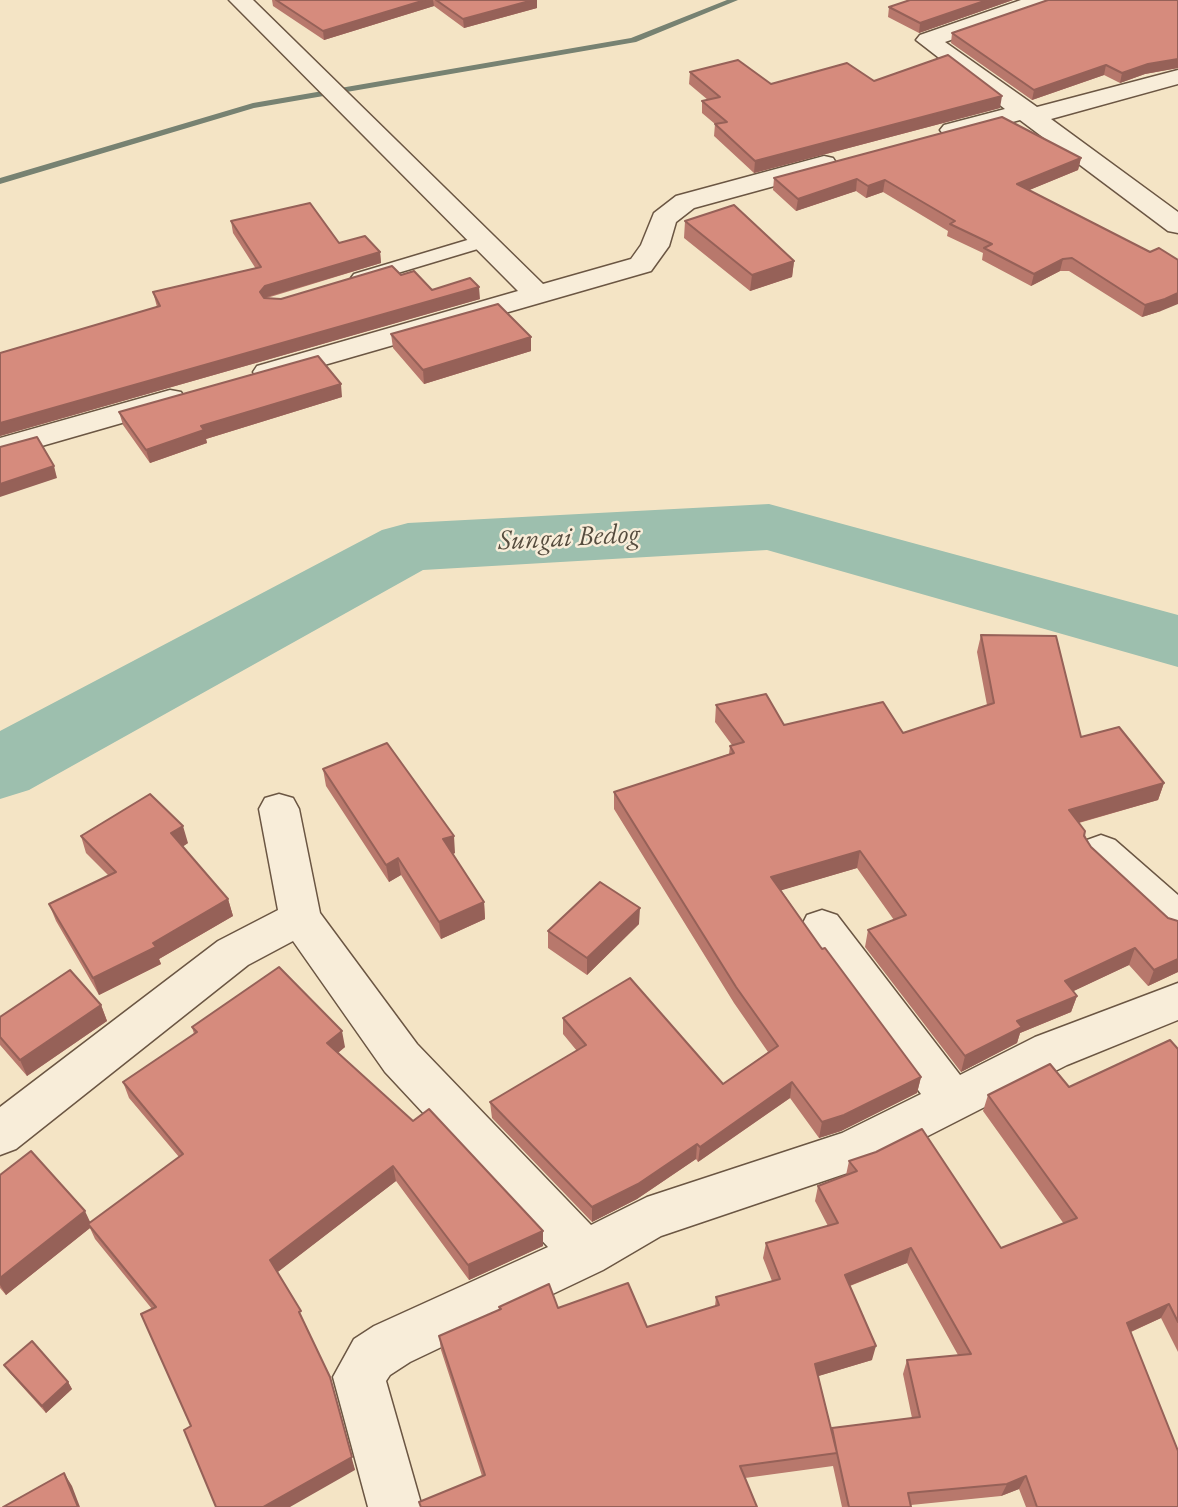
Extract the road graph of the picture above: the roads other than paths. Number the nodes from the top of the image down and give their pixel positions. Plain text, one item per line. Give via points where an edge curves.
1 (240, 0) edge
2 (1043, 0) edge
3 (1178, 77) edge
4 (1030, 113) junction
5 (933, 135) edge
6 (854, 157) edge
7 (1178, 225) edge
8 (484, 241) junction
9 (340, 285) edge
10 (536, 293) junction
11 (239, 380) edge
12 (200, 391) edge
13 (0, 448) edge
14 (279, 809) dead end
15 (1101, 851) dead end
16 (300, 918) junction
17 (1178, 920) edge
18 (822, 927) dead end
19 (1178, 1001) edge
20 (953, 1101) junction
21 (0, 1134) edge
22 (586, 1254) junction
23 (395, 1507) edge

1 - 8 street
2 - 4 street via 928,40
3 - 4 street
4 - 5 street
4 - 7 street
6 - 10 street via 685,202 664,219 655,246 641,265
8 - 9 lane
8 - 10 street
10 - 11 street
12 - 13 street
14 - 16 street
15 - 17 street
16 - 21 street via 233,953
16 - 22 street via 401,1058
18 - 20 street
19 - 20 street via 1051,1051
20 - 22 street via 854,1150 647,1219
22 - 23 street via 392,1344 364,1367 359,1377

